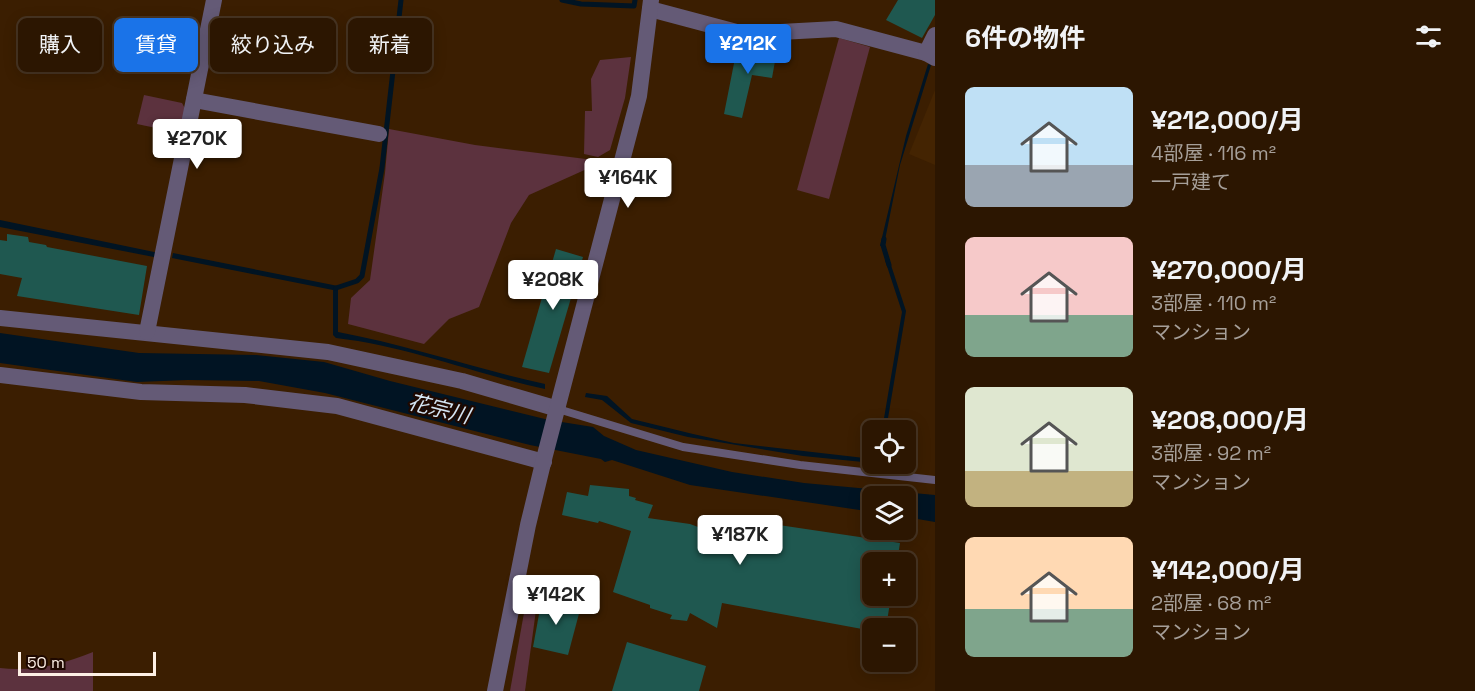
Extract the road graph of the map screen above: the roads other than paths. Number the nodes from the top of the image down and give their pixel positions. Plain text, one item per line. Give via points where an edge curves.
1 (214, 0) edge
2 (650, 4) edge
3 (935, 35) edge
4 (930, 56) edge
5 (194, 100) junction
6 (379, 134) dead end
7 (0, 318) edge
8 (147, 332) junction
9 (0, 375) edge
10 (557, 411) junction
11 (544, 458) junction
12 (935, 480) edge
13 (495, 691) edge

1 - 5 street
2 - 4 street via 744,34 836,29
2 - 10 street via 639,96
3 - 4 street
5 - 6 street
5 - 8 street
7 - 8 street
8 - 10 street via 328,352 462,381
9 - 11 street via 141,392 245,395 337,406
10 - 11 street
10 - 12 lane via 589,417 683,447
11 - 13 street

